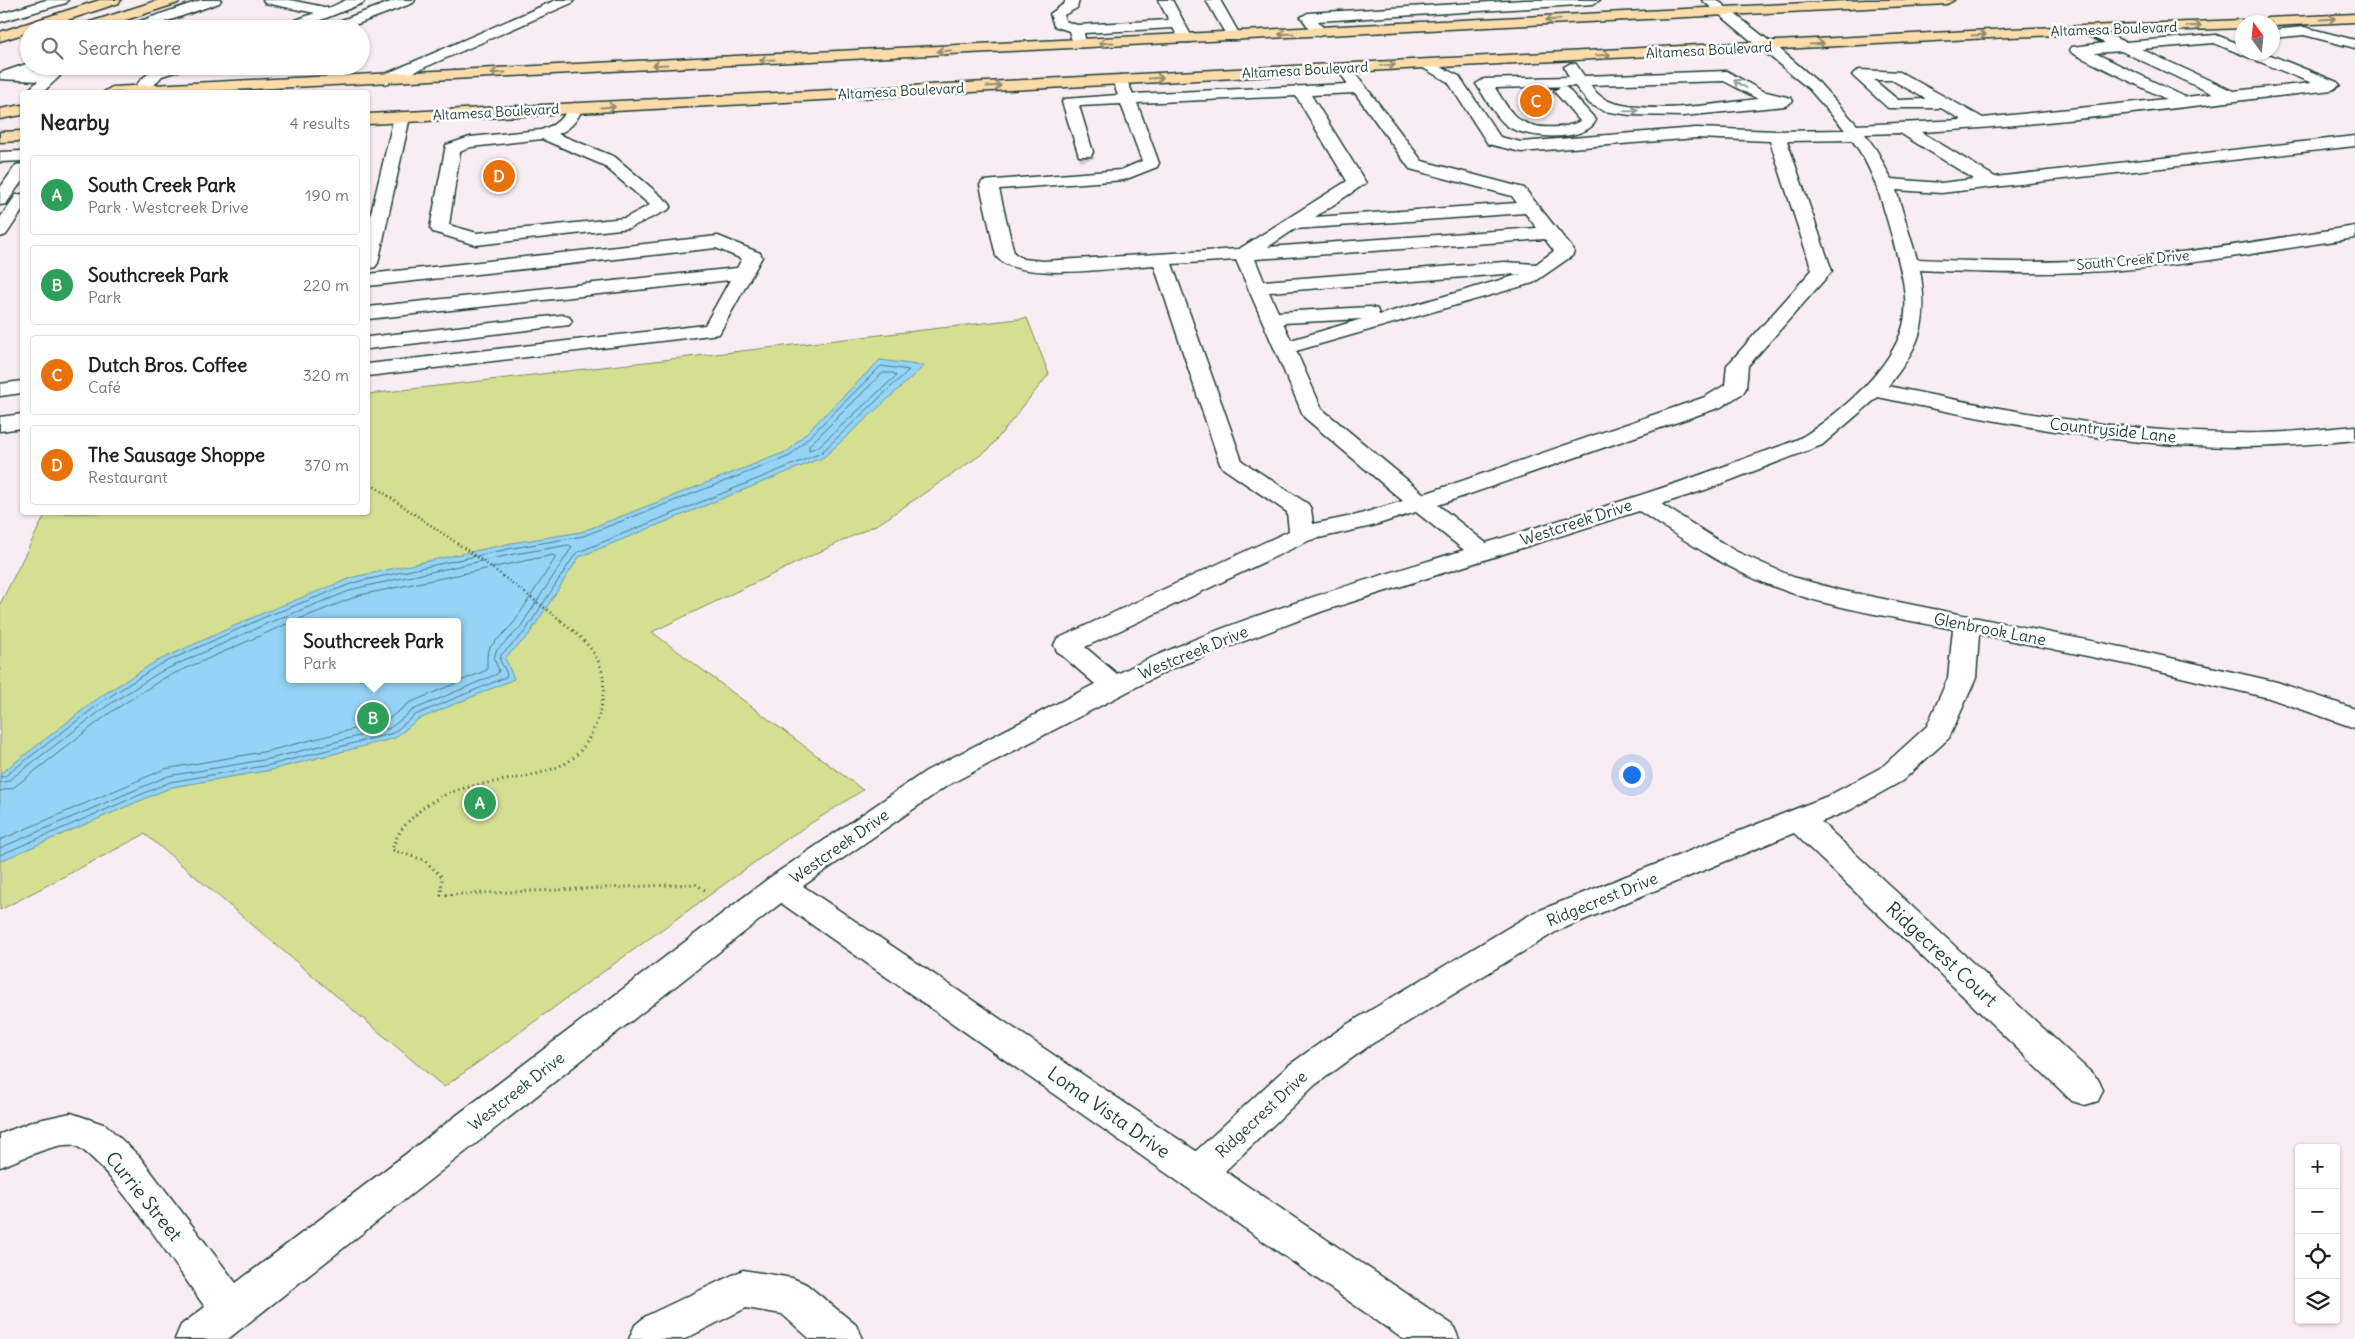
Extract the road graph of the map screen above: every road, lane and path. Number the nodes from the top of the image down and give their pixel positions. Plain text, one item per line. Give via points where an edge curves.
1 (61, 0) edge
2 (114, 0) edge
3 (173, 0) edge
4 (214, 0) edge
5 (270, 0) edge
6 (358, 0) edge
7 (408, 0) edge
8 (567, 0) edge
9 (1072, 0) edge
10 (1165, 0) edge
11 (1213, 0) edge
12 (1406, 0) edge
13 (1593, 0) edge
14 (1709, 0) edge
15 (1947, 0) edge
16 (1825, 6) junction
17 (1724, 11) junction
18 (330, 12) junction
19 (1416, 12) junction
20 (362, 17) junction
21 (0, 18) edge
22 (2355, 18) edge
23 (53, 20) edge
24 (112, 20) edge
25 (157, 20) edge
26 (309, 20) edge
27 (354, 20) edge
28 (2280, 21) edge
29 (0, 24) edge
30 (1178, 24) junction
31 (2235, 24) edge
32 (20, 27) edge
33 (1430, 27) junction
34 (1076, 29) junction
35 (2087, 30) junction
36 (20, 31) edge
37 (1761, 31) junction
38 (1319, 32) junction
39 (2280, 33) edge
40 (0, 37) edge
41 (1234, 37) junction
42 (2235, 38) edge
43 (1186, 39) junction
44 (2216, 39) junction
45 (1079, 44) junction
46 (2355, 44) edge
47 (2124, 47) junction
48 (2235, 47) edge
49 (1676, 51) junction
50 (1566, 57) junction
51 (2269, 60) edge
52 (1423, 64) junction
53 (1345, 68) junction
54 (20, 71) edge
55 (156, 75) edge
56 (386, 79) junction
57 (1578, 79) junction
58 (1120, 80) junction
59 (1553, 80) junction
60 (1359, 88) junction
61 (245, 89) edge
62 (36, 90) edge
63 (149, 90) edge
64 (167, 90) edge
65 (1301, 91) junction
66 (2231, 96) junction
67 (20, 97) edge
68 (0, 98) edge
69 (1127, 99) junction
70 (1786, 100) junction
71 (1815, 102) junction
72 (2183, 102) junction
73 (1946, 103) dead end
74 (575, 108) junction
75 (20, 110) edge
76 (0, 114) edge
77 (402, 117) junction
78 (370, 119) edge
79 (1981, 124) junction
80 (1905, 129) junction
81 (1855, 133) junction
82 (546, 135) junction
83 (20, 136) edge
84 (1778, 136) junction
85 (0, 137) edge
86 (2355, 141) edge
87 (20, 156) edge
88 (0, 157) edge
89 (1088, 163) junction
90 (20, 172) edge
91 (1991, 182) junction
92 (1884, 184) junction
93 (0, 200) edge
94 (20, 202) edge
95 (1530, 207) junction
96 (1291, 224) junction
97 (0, 231) edge
98 (2355, 232) edge
99 (1550, 233) junction
100 (370, 254) edge
101 (1243, 254) junction
102 (1161, 259) junction
103 (1909, 264) junction
104 (1543, 268) junction
105 (745, 272) junction
106 (370, 280) edge
107 (1258, 287) junction
108 (1414, 311) junction
109 (370, 313) edge
110 (1271, 318) junction
111 (562, 321) dead end
112 (370, 343) edge
113 (1284, 348) junction
114 (370, 370) edge
115 (20, 387) edge
116 (0, 390) edge
117 (1874, 390) junction
118 (20, 421) edge
119 (0, 424) edge
120 (2355, 433) edge
121 (370, 483) edge
122 (1641, 502) junction
123 (1420, 503) junction
124 (1302, 534) junction
125 (1482, 552) junction
126 (1967, 624) junction
127 (1114, 686) junction
128 (2355, 719) edge
129 (1798, 819) junction
130 (780, 886) junction
131 (705, 890) dead end
132 (2085, 1090) dead end
133 (0, 1151) edge
134 (1198, 1173) junction
135 (233, 1312) junction
136 (196, 1339) edge
137 (650, 1339) edge
138 (841, 1339) edge
139 (1438, 1339) edge

1 - 21 street
2 - 23 main road
3 - 24 main road
4 - 25 street
5 - 18 street
6 - 18 street
7 - 20 street
8 - 56 street
9 - 34 street via 1072,5 1057,14 1059,23
10 - 30 street
11 - 41 street
12 - 19 street
13 - 19 street
14 - 17 street, Westcreek Drive
15 - 16 main road
16 - 17 main road
16 - 37 main road
17 -> 33 main road
17 - 37 street, Westcreek Drive
18 - 20 street
18 - 26 street
19 - 33 street
19 - 38 street via 1308,17
20 - 27 street
28 -> 22 main road
29 - 32 street
30 - 34 street
30 - 43 street
35 -> 31 main road, Altamesa Boulevard
33 - 38 main road
34 - 45 street
37 -> 35 main road, Altamesa Boulevard
35 - 47 street
36 - 40 main road
37 - 49 main road, Altamesa Boulevard
37 - 49 main road
37 - 71 street, Westcreek Drive
38 -> 41 main road
38 - 53 main road
39 - 46 street via 2304,31
41 - 43 main road
42 - 44 street
43 -> 45 main road
44 - 47 street
44 - 48 street
45 -> 56 main road
47 - 66 street
47 - 72 street via 2077,50
50 -> 49 main road, Altamesa Boulevard
50 - 52 main road, Altamesa Boulevard
50 - 57 street
51 - 66 street via 2332,85
53 -> 52 main road, Altamesa Boulevard
52 - 84 street via 1454,79 1494,141 1520,147 1696,133
58 -> 53 main road, Altamesa Boulevard
53 - 60 street
54 - 62 street via 5,76 52,76
55 - 63 street
56 - 61 main road
57 - 59 street
70 -> 57 street via 1757,94 1727,76
57 -> 70 street via 1596,102 1620,111 1721,108
58 - 69 street
74 -> 58 main road, Altamesa Boulevard
59 - 59 street via 1588,120 1584,126 1561,131 1522,127 1512,122 1489,83
60 - 65 street
60 - 95 street via 1416,165 1518,192
61 - 64 main road
65 - 69 street
65 - 96 street via 1357,183
66 - 72 street
67 - 68 main road
69 - 89 street via 1070,102
69 - 89 street via 1151,163 1124,175
70 - 71 street
71 - 81 street, Westcreek Drive
72 - 79 street via 2069,117
73 - 79 street
74 - 77 main road, Altamesa Boulevard
74 - 82 street via 573,116
75 - 76 main road
77 - 78 main road, Altamesa Boulevard
77 - 100 street
79 - 80 street
80 - 81 street
80 - 91 street
81 - 84 street
81 - 92 street, Westcreek Drive via 1869,151
82 - 82 street via 469,142 452,149 439,228 476,239 630,223 662,206 609,161
83 - 85 main road
84 - 123 street via 1822,271 1738,365 1735,388 1714,402
86 - 91 street
87 - 88 street
89 - 102 street via 989,185 1005,256 1018,264 1043,267
90 - 93 street
91 - 92 street via 1941,188
92 - 103 street, Westcreek Drive
94 - 97 street
95 - 96 street
95 - 99 street
96 - 101 street
98 - 103 street, South Creek Drive via 2164,259 2088,266
99 - 101 street
99 - 104 street via 1565,252
101 - 102 street
101 - 107 street
102 - 124 street via 1232,464 1298,509
103 - 117 street, Westcreek Drive via 1915,299 1913,324 1899,359
104 - 107 street via 1504,268
104 - 108 street via 1526,279
105 - 106 street via 753,258 718,242
105 - 109 street
105 - 114 street via 712,330
107 - 110 street
108 - 110 street
108 - 113 street
110 - 113 street
111 - 112 street
113 - 123 street via 1312,412
115 - 116 street
117 - 120 street, Countryside Lane via 1982,413 2121,432 2258,441
117 - 122 street, Westcreek Drive via 1814,440 1697,485
118 - 119 street
121 - 131 path via 465,547 562,621 596,657 603,673 604,697 597,722 588,741 567,763 530,774 465,785 438,795 419,808 394,840 392,850 424,860 442,877 441,895 695,884
122 - 125 street, Westcreek Drive
122 - 126 street, Glenbrook Lane via 1726,556 1784,582 1835,597
123 - 124 street via 1363,521
123 - 125 street
124 - 127 street via 1067,645
125 - 127 street, Westcreek Drive via 1314,605 1160,663
126 - 128 street, Glenbrook Lane via 2277,691
126 - 129 street, Ridgecrest Drive via 1962,678 1939,731 1892,774 1839,803
127 - 130 street, Westcreek Drive via 937,778
129 - 132 street, Ridgecrest Court
129 - 134 street, Ridgecrest Drive via 1545,922 1358,1035 1302,1075
130 - 134 street, Loma Vista Drive
130 - 135 street, Westcreek Drive
133 - 135 street, Currie Street via 34,1137 71,1130 93,1136 126,1168
134 - 139 street, Loma Vista Drive
135 - 136 street, Westcreek Drive
137 - 138 street via 661,1330 743,1289 792,1297

